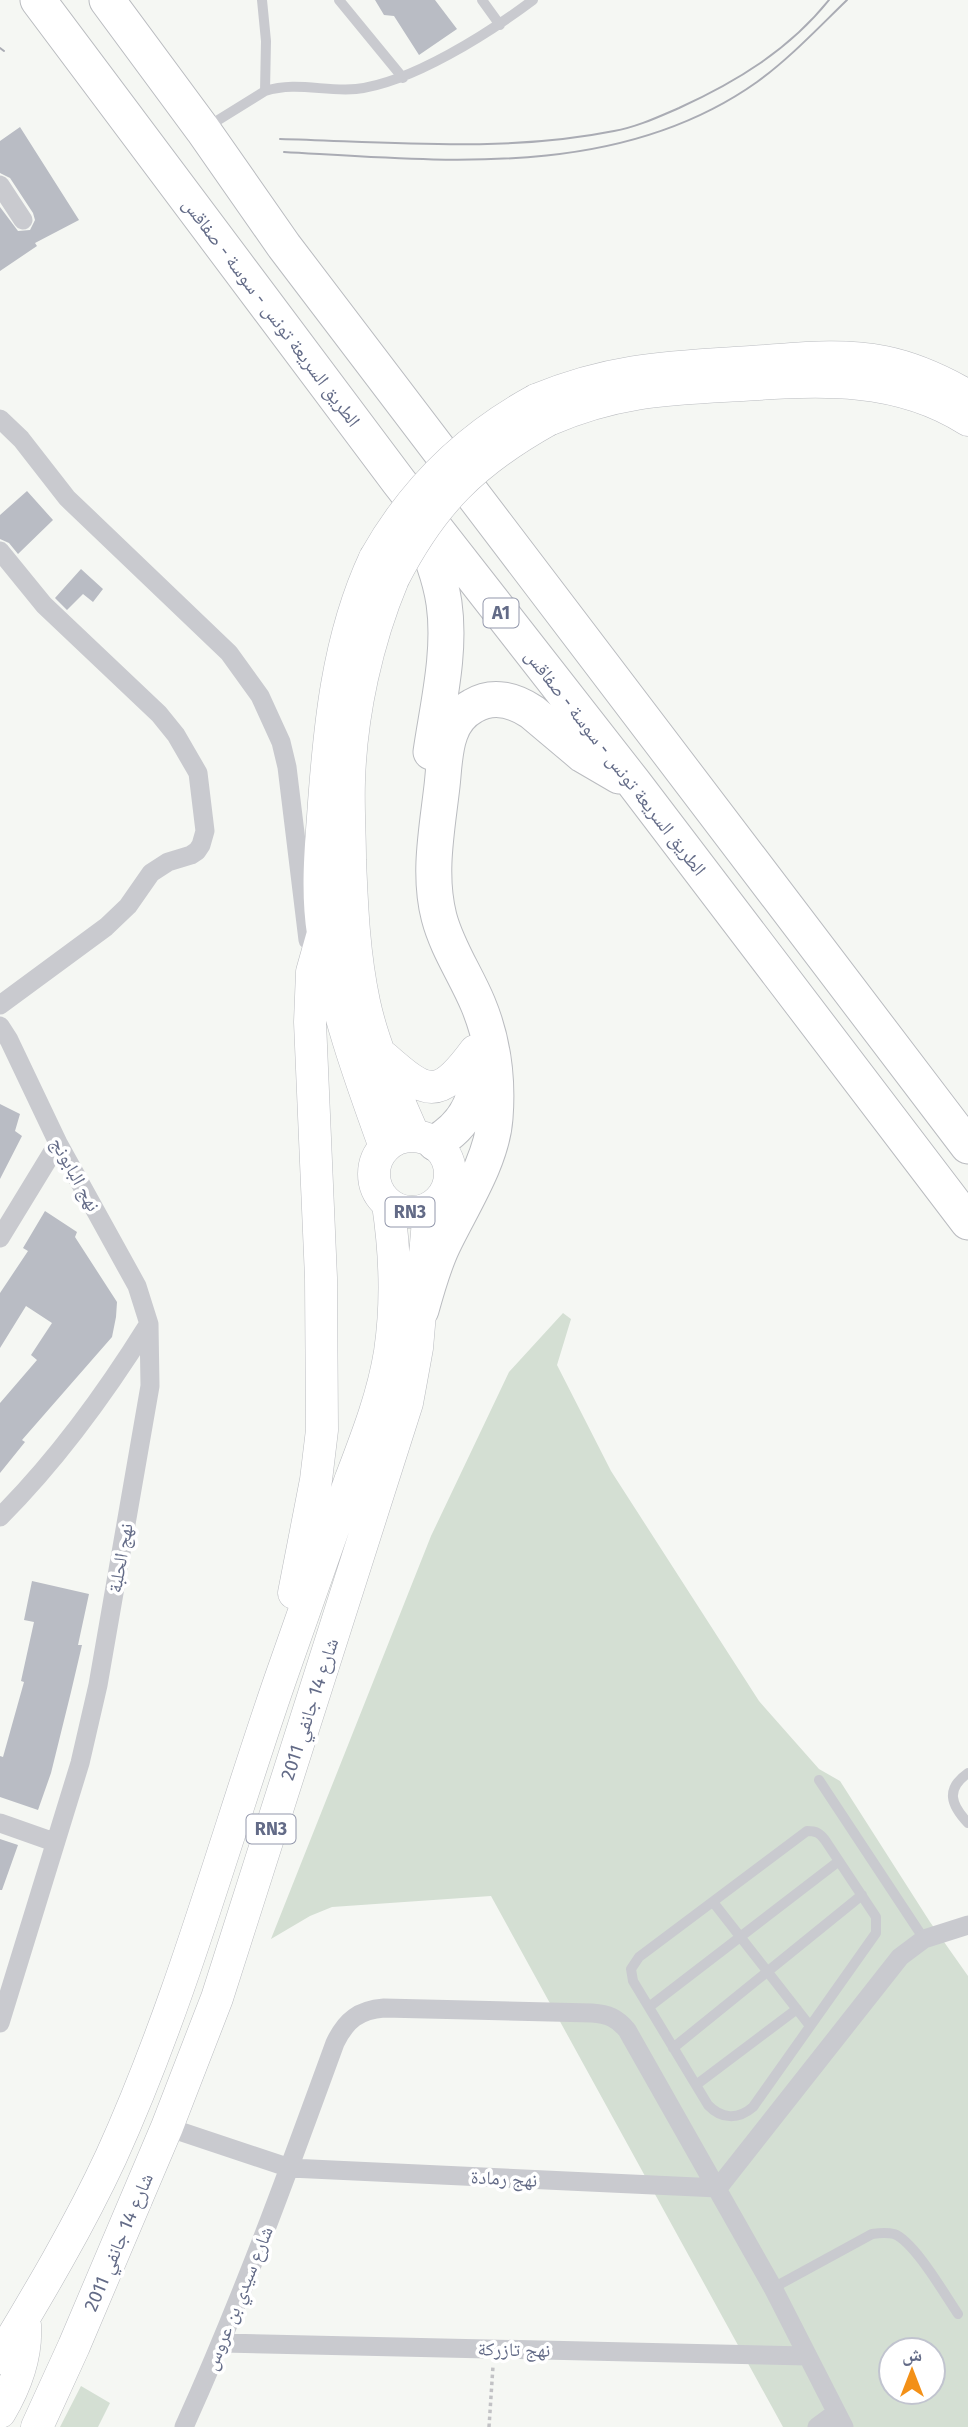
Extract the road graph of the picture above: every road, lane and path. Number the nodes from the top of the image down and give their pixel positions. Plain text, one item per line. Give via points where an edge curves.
1 (38, 0) edge
2 (107, 0) edge
3 (261, 0) edge
4 (339, 0) edge
5 (482, 0) edge
6 (533, 0) edge
7 (500, 25) junction
8 (403, 78) junction
9 (265, 90) junction
10 (203, 130) junction
11 (0, 185) edge
12 (23, 220) dead end
13 (968, 396) edge
14 (542, 410) junction
15 (0, 419) edge
16 (968, 420) edge
17 (399, 482) junction
18 (0, 551) edge
19 (384, 569) junction
20 (634, 783) junction
21 (323, 933) junction
22 (312, 972) junction
23 (0, 1005) edge
24 (0, 1026) edge
25 (378, 1051) junction
26 (475, 1051) junction
27 (933, 1102) junction
28 (968, 1113) edge
29 (425, 1140) junction
30 (58, 1143) junction
31 (968, 1146) edge
32 (385, 1147) junction
33 (388, 1204) junction
34 (429, 1209) junction
35 (968, 1222) edge
36 (0, 1238) edge
37 (421, 1310) junction
38 (149, 1324) junction
39 (117, 1376) junction
40 (150, 1385) junction
41 (0, 1517) edge
42 (279, 1682) junction
43 (968, 1773) edge
44 (819, 1780) dead end
45 (0, 1823) edge
46 (968, 1823) edge
47 (54, 1842) junction
48 (839, 1861) junction
49 (862, 1895) junction
50 (713, 1902) junction
51 (968, 1925) edge
52 (740, 1936) junction
53 (924, 1939) junction
54 (768, 1972) junction
55 (649, 2007) junction
56 (797, 2010) junction
57 (0, 2023) edge
58 (810, 2026) junction
59 (673, 2048) junction
60 (696, 2085) junction
61 (753, 2107) junction
62 (768, 2124) junction
63 (167, 2127) junction
64 (290, 2168) junction
65 (718, 2188) junction
66 (773, 2288) junction
67 (958, 2314) dead end
68 (25, 2316) junction
69 (222, 2343) junction
70 (74, 2346) junction
71 (494, 2349) junction
72 (807, 2356) junction
73 (0, 2358) edge
74 (0, 2412) edge
75 (840, 2420) edge
76 (17, 2427) edge
77 (37, 2427) edge
78 (184, 2427) edge
79 (489, 2427) edge
80 (817, 2427) edge

1 - 17 highway, الطريق السريعة تونس - سوسة - صفاقس / A1
2 - 10 highway, A1
3 - 9 lane via 267,41
4 - 8 lane
5 - 7 lane
6 - 7 lane
7 - 8 lane
8 - 9 lane via 353,89 286,85
9 - 10 lane
10 - 27 highway, A1 via 284,246
11 - 12 street
13 - 14 highway via 909,368 840,357 639,370 584,382
14 - 16 highway via 643,391 818,380 890,388
14 - 19 highway, bridge via 493,426 453,457 403,513
15 - 22 street via 67,498 229,653 260,696 281,742 290,786
17 - 20 highway, الطريق السريعة تونس - سوسة - صفاقس / A1
17 - 26 highway via 431,554 446,622 417,854 419,906
18 - 23 street via 44,605 159,713 176,735 198,773 205,831 197,850 151,873 128,906 97,935
19 - 21 highway via 359,595 347,633 330,730 321,852
19 - 25 highway via 349,782 354,943
20 - 35 highway, الطريق السريعة تونس - سوسة - صفاقس / A1
20 - 37 highway via 595,764 532,712 510,701 497,699 473,706 449,735 434,860 436,903 446,938 490,1040 495,1120 487,1152 434,1267
21 - 22 highway
21 - 32 highway via 339,1007
22 - 42 highway via 322,1430
24 - 30 street, نهج البابونج
25 - 26 highway via 413,1082 435,1087 452,1080
25 - 29 highway
26 - 29 highway via 478,1080 472,1105 458,1128
27 - 28 highway
27 - 31 highway, A1
29 - 32 highway via 403,1136
29 - 34 highway, RN3 via 449,1161 450,1184
30 - 36 street
30 - 38 street, نهج البابونج via 127,1266
32 - 33 highway, شارع 14 جانفي 2011 / RN3 via 377,1158 374,1182
33 - 34 highway, RN3 via 408,1212
33 - 42 highway, شارع 14 جانفي 2011 / RN3 via 393,1257 387,1370
34 - 37 highway, شارع 14 جانفي 2011 / RN3
37 - 63 highway, شارع 14 جانفي 2011 / RN3 via 399,1429 217,1998
38 - 39 street
38 - 40 street, نهج الحلبة
39 - 40 street via 135,1376
39 - 41 street via 74,1435
40 - 47 street, نهج الحلبة via 98,1685 80,1763
42 - 68 highway, شارع 14 جانفي 2011 / RN3 via 203,1914 135,2101 88,2203
43 - 46 lane via 957,1781 953,1796
44 - 53 lane
45 - 47 street
47 - 57 street, نهج الحلبة
48 - 49 lane
48 - 50 lane via 821,1834 807,1831
48 - 52 lane
49 - 54 lane
49 - 58 lane via 876,1917 876,1933
50 - 52 lane
50 - 55 lane via 632,1964 633,1981
51 - 53 street
52 - 54 lane
52 - 55 lane
53 - 62 street via 900,1957
54 - 56 lane
54 - 59 lane
55 - 59 lane
56 - 58 lane
56 - 60 lane
58 - 61 lane
59 - 60 lane
60 - 61 lane via 719,2114 734,2117
61 - 62 lane
62 - 65 street
63 - 64 street, نهج رمادة
63 - 70 highway, شارع 14 جانفي 2011 / RN3
64 - 65 street, نهج رمادة
64 - 65 street, شارع سيدي بن عروس via 335,2043 357,2014 384,2008 592,2013 612,2017 627,2030
64 - 69 street, شارع سيدي بن عروس
65 - 66 street, شارع سيدي بن عروس
66 - 67 lane via 883,2233 903,2239 911,2247
66 - 72 street, شارع سيدي بن عروس
68 - 73 highway, شارع 14 جانفي 2011 / RN3
68 - 74 highway via 22,2364
69 - 71 street, نهج تازركة
69 - 78 street, شارع سيدي بن عروس
70 - 76 highway via 48,2374
70 - 77 highway, شارع 14 جانفي 2011 / RN3
71 - 72 street, نهج تازركة
71 - 79 path
72 - 75 street, شارع سيدي بن عروس
75 - 80 street

